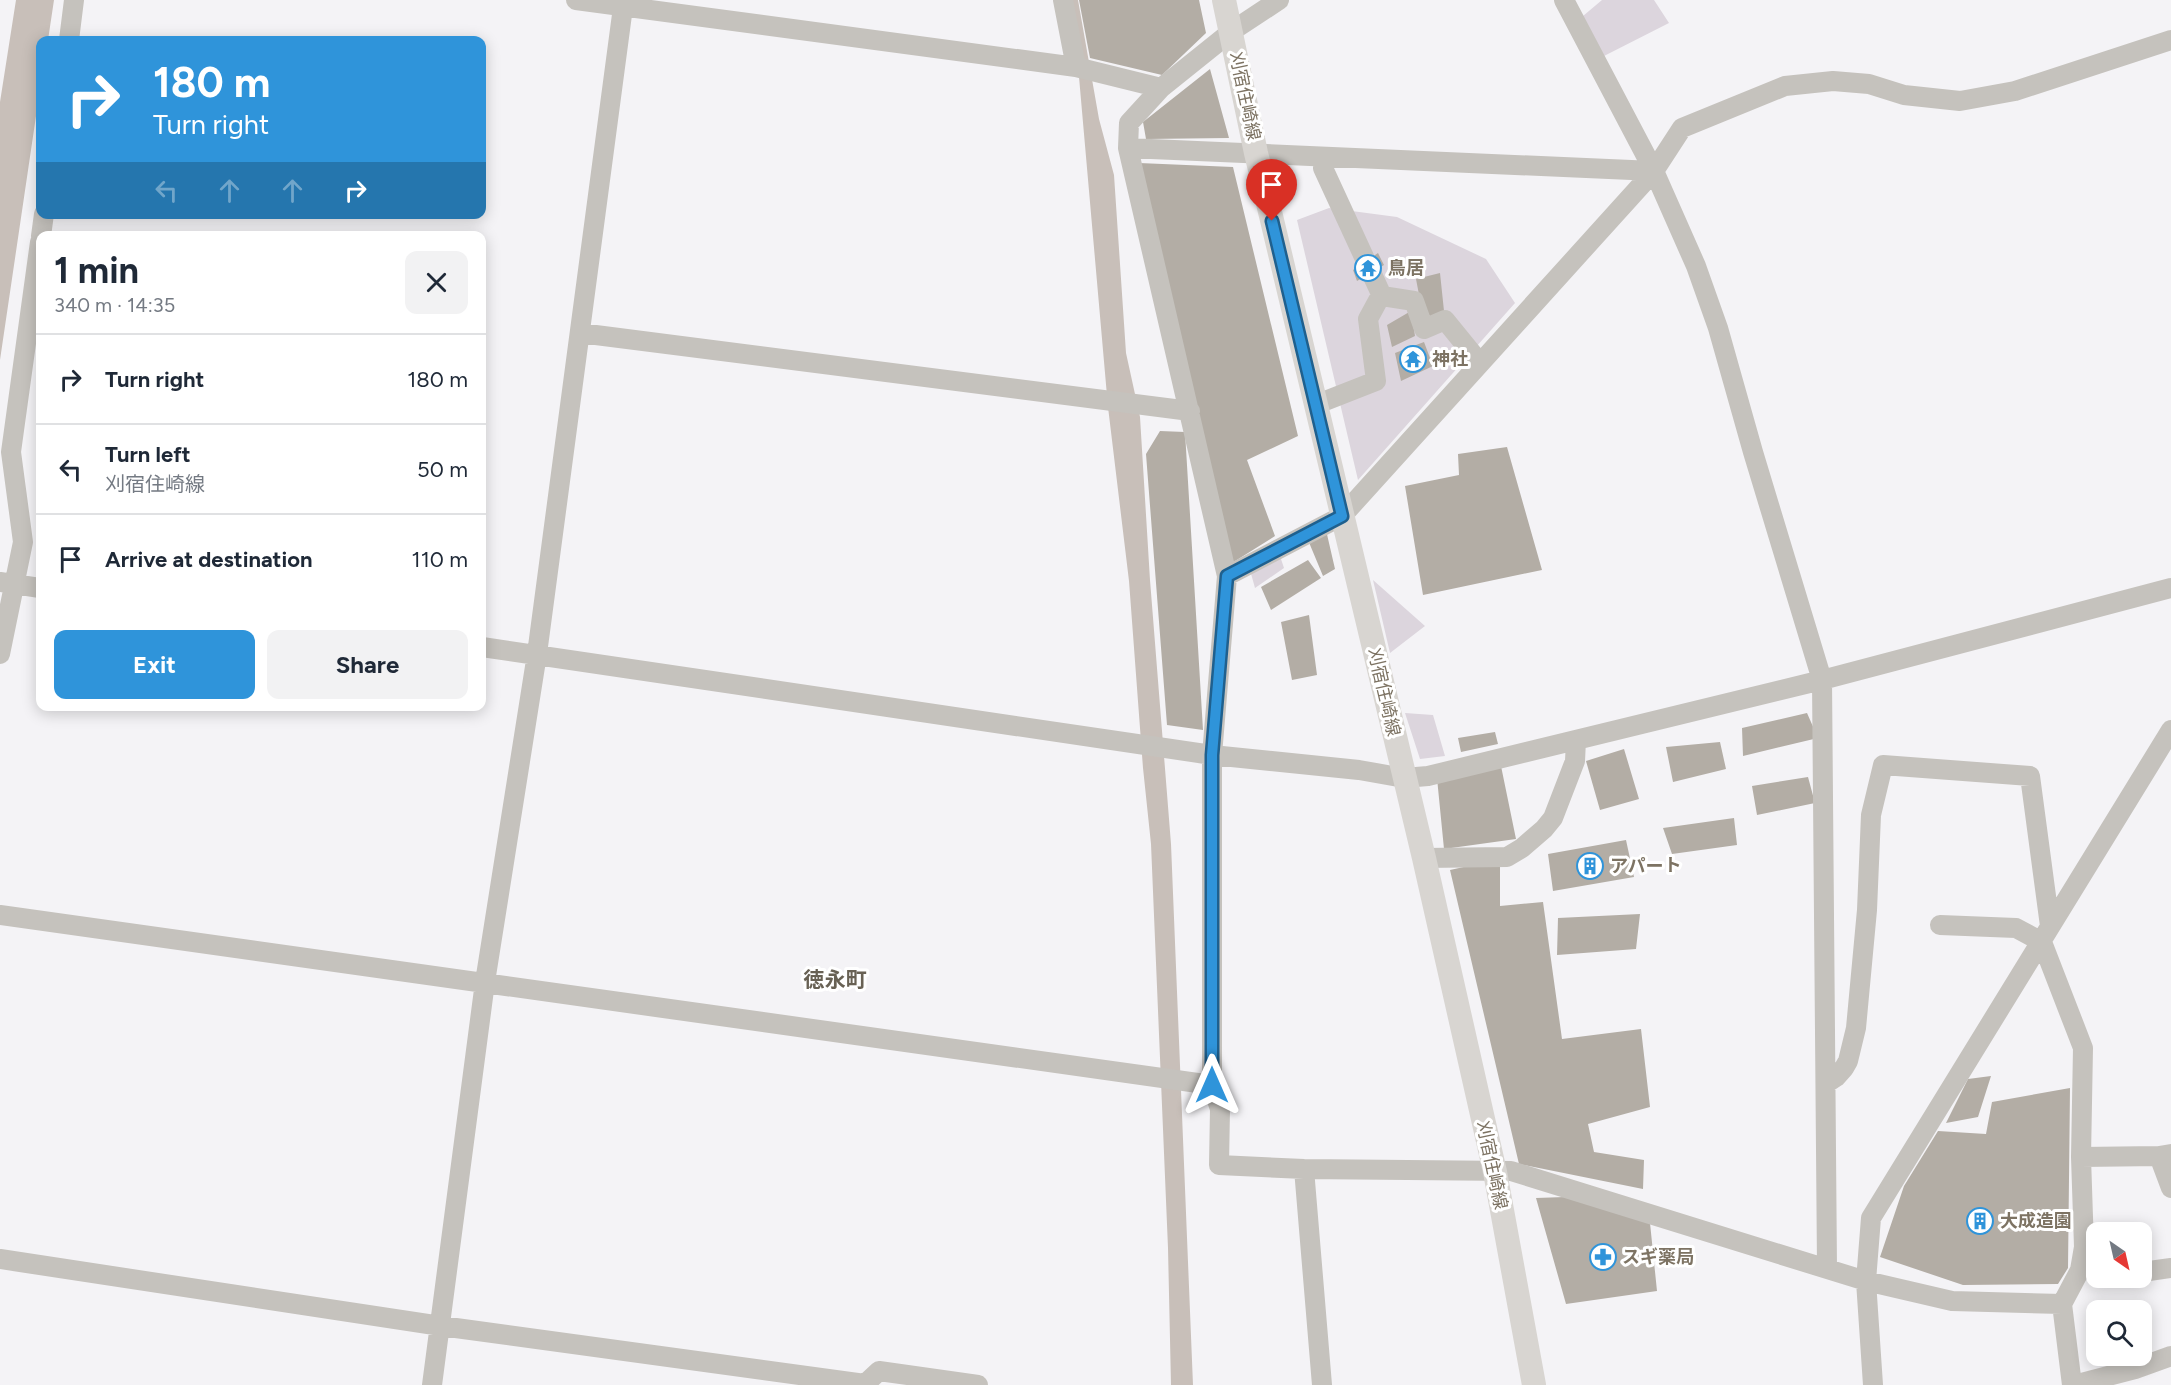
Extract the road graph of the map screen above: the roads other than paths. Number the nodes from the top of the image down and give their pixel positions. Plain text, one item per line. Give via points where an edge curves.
1 (74, 0) edge
2 (576, 0) edge
3 (1063, 0) edge
4 (1224, 0) edge
5 (1279, 0) edge
6 (1564, 0) edge
7 (623, 7) junction
8 (1232, 31) junction
9 (70, 36) edge
10 (2171, 40) edge
11 (1076, 67) junction
12 (1161, 88) junction
13 (1128, 148) junction
14 (1256, 153) junction
15 (1323, 168) dead end
16 (1654, 171) junction
17 (36, 271) edge
18 (1381, 295) junction
19 (580, 333) junction
20 (1480, 363) junction
21 (1325, 401) dead end
22 (1190, 411) junction
23 (1342, 516) junction
24 (1227, 576) junction
25 (7, 584) edge
26 (36, 588) edge
27 (2171, 588) edge
28 (486, 648) edge
29 (0, 654) edge
30 (537, 654) junction
31 (1822, 680) junction
32 (2171, 730) edge
33 (1576, 740) junction
34 (1212, 755) junction
35 (1404, 778) junction
36 (1424, 858) junction
37 (0, 915) edge
38 (1940, 925) dead end
39 (2046, 934) junction
40 (485, 982) junction
41 (1827, 1083) junction
42 (1212, 1085) junction
43 (2165, 1155) edge
44 (2081, 1157) junction
45 (1305, 1169) junction
46 (1495, 1172) junction
47 (2171, 1188) edge
48 (2086, 1257) edge
49 (0, 1259) edge
50 (1827, 1267) junction
51 (2171, 1268) edge
52 (2152, 1271) edge
53 (2086, 1274) edge
54 (1866, 1281) junction
55 (2062, 1304) junction
56 (441, 1326) junction
57 (2171, 1356) edge
58 (432, 1385) edge
59 (978, 1385) edge
60 (1322, 1385) edge
61 (1534, 1385) edge
62 (1873, 1385) edge
63 (2073, 1385) edge

1 - 9 street
2 - 7 street
3 - 11 street
4 - 8 main road, 刈宿住崎線
5 - 8 street
6 - 16 street
7 - 11 street
7 - 19 street
8 - 12 street
8 - 14 main road, 刈宿住崎線
10 - 16 street via 2015,91 1960,101 1904,95 1869,84 1833,81 1785,86 1682,128
11 - 12 street
12 - 13 street via 1129,123
13 - 14 street
13 - 22 street
14 - 16 street
14 - 23 main road, 刈宿住崎線
15 - 18 street
16 - 20 street
16 - 31 street via 1696,266 1718,328
17 - 25 street via 11,452 23,542
18 - 20 street via 1414,301 1424,329 1445,320
18 - 21 street via 1368,319 1376,381
19 - 22 street
19 - 30 street
20 - 23 street
22 - 24 street
23 - 24 street
23 - 35 main road, 刈宿住崎線
24 - 34 street
25 - 26 street
25 - 29 street
27 - 31 street
28 - 30 street
30 - 34 street
30 - 40 street
31 - 33 street
31 - 41 street
32 - 39 street
33 - 35 street via 1428,776
33 - 36 street via 1575,761 1553,818 1522,848 1507,857
34 - 35 street
34 - 42 street
35 - 36 main road, 刈宿住崎線
36 - 46 main road, 刈宿住崎線
37 - 40 street
38 - 39 street via 2016,928
39 - 41 street via 2030,776 1883,765 1871,815 1856,1028 1848,1061
39 - 44 street via 2083,1048
39 - 54 street via 1871,1218
40 - 42 street
40 - 56 street
41 - 50 street
42 - 45 street via 1220,1110 1219,1165
43 - 44 street
43 - 47 street
44 - 48 street
45 - 46 street
45 - 60 street
46 - 50 street via 1511,1171
46 - 61 main road, 刈宿住崎線
49 - 56 street
50 - 54 street
51 - 52 street
53 - 55 street
54 - 55 street via 1952,1301
54 - 62 street
55 - 63 street
56 - 58 street
56 - 59 street via 865,1384 879,1371
57 - 63 street

